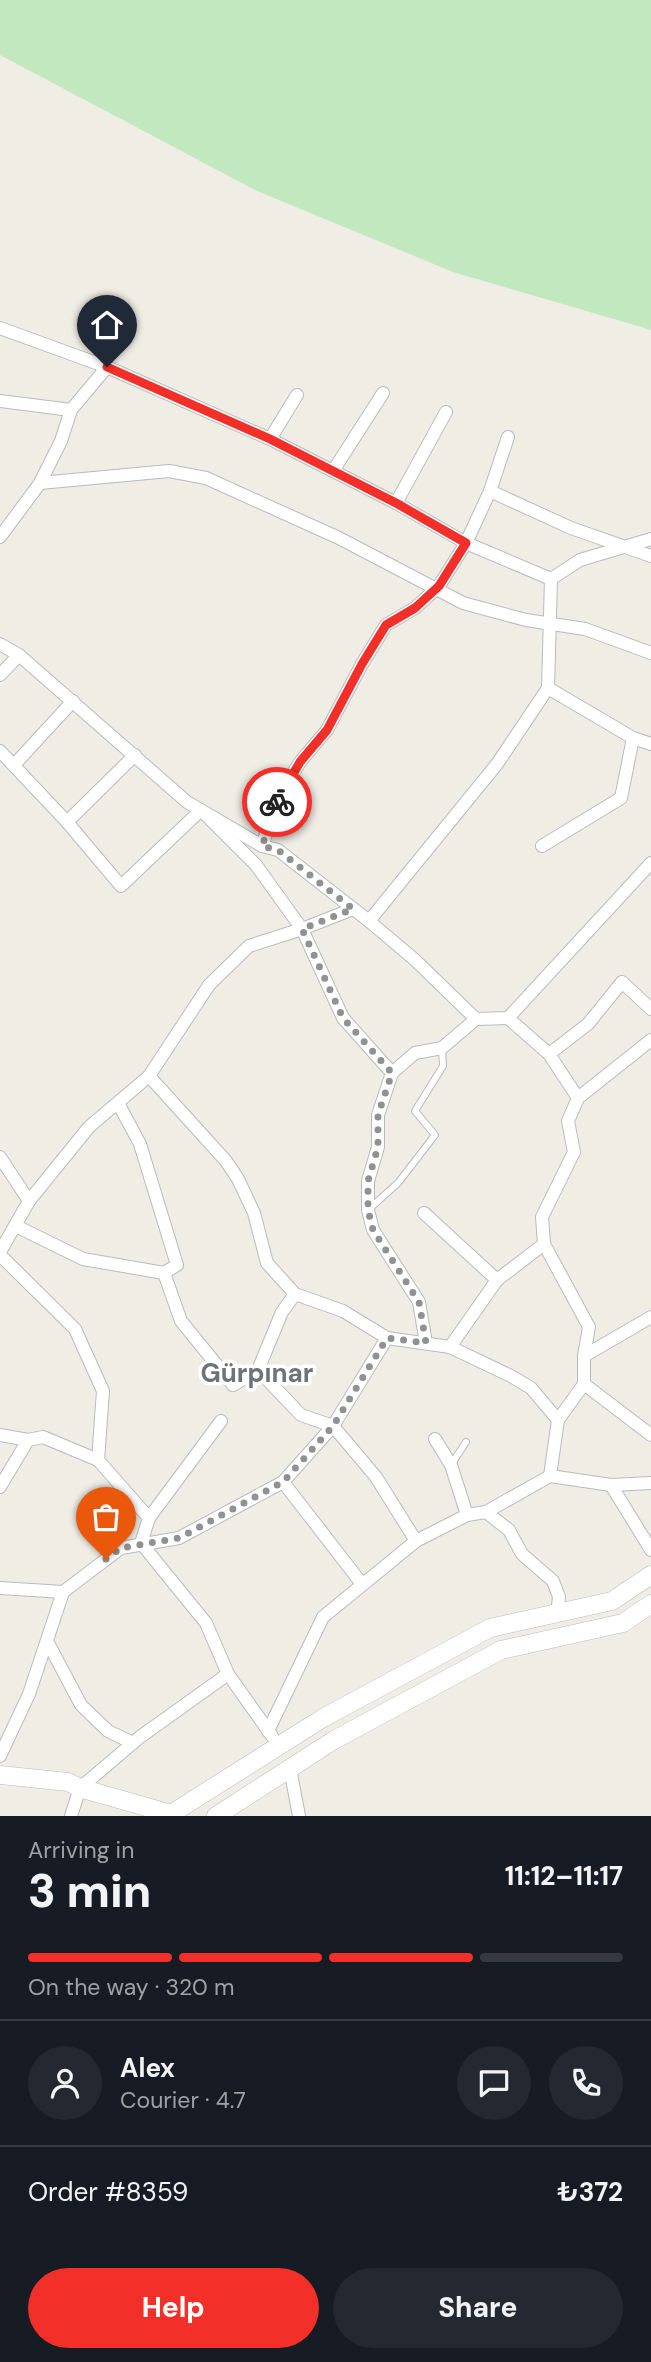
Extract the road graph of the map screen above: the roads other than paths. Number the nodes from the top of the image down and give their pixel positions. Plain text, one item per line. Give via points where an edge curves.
1 (0, 328) edge
2 (107, 367) junction
3 (383, 393) dead end
4 (297, 395) dead end
5 (0, 401) edge
6 (71, 410) junction
7 (446, 412) dead end
8 (508, 437) dead end
9 (270, 439) junction
10 (333, 471) junction
11 (40, 483) junction
12 (490, 491) junction
13 (396, 503) junction
14 (0, 537) edge
15 (651, 539) edge
16 (466, 543) junction
17 (624, 547) junction
18 (651, 556) edge
19 (551, 579) junction
20 (435, 590) junction
21 (549, 623) junction
22 (0, 644) edge
23 (651, 653) edge
24 (19, 655) junction
25 (0, 675) edge
26 (548, 688) junction
27 (73, 701) junction
28 (633, 738) junction
29 (651, 744) edge
30 (0, 751) edge
31 (135, 755) junction
32 (14, 765) junction
33 (201, 810) junction
34 (67, 822) junction
35 (262, 846) junction
36 (542, 846) dead end
37 (651, 863) edge
38 (353, 909) junction
39 (369, 921) junction
40 (302, 929) junction
41 (651, 1009) edge
42 (508, 1018) junction
43 (476, 1019) junction
44 (651, 1040) edge
45 (442, 1048) junction
46 (549, 1054) junction
47 (392, 1073) junction
48 (149, 1076) junction
49 (578, 1098) junction
50 (118, 1103) junction
51 (0, 1157) edge
52 (29, 1201) junction
53 (368, 1210) junction
54 (424, 1213) dead end
55 (16, 1226) junction
56 (544, 1244) junction
57 (0, 1254) edge
58 (164, 1273) junction
59 (497, 1280) junction
60 (295, 1294) junction
61 (651, 1317) edge
62 (387, 1338) junction
63 (426, 1343) junction
64 (450, 1347) junction
65 (584, 1356) junction
66 (258, 1370) junction
67 (584, 1384) junction
68 (558, 1420) junction
69 (221, 1421) dead end
70 (333, 1426) junction
71 (651, 1435) edge
72 (0, 1436) edge
73 (435, 1439) dead end
74 (28, 1440) junction
75 (466, 1442) dead end
76 (98, 1460) junction
77 (451, 1465) junction
78 (550, 1476) junction
79 (283, 1482) junction
80 (651, 1483) edge
81 (611, 1485) junction
82 (0, 1487) edge
83 (486, 1512) junction
84 (467, 1516) junction
85 (149, 1518) junction
86 (416, 1541) junction
87 (141, 1543) junction
88 (651, 1550) edge
89 (651, 1575) edge
90 (362, 1584) junction
91 (0, 1588) edge
92 (63, 1592) junction
93 (651, 1604) edge
94 (557, 1614) junction
95 (47, 1641) junction
96 (228, 1674) junction
97 (274, 1739) junction
98 (133, 1742) junction
99 (0, 1756) edge
100 (290, 1768) junction
101 (0, 1775) edge
102 (80, 1788) junction
103 (172, 1815) edge
104 (71, 1816) edge
105 (216, 1816) edge
106 (299, 1816) edge

1 - 2 street
2 - 6 street
2 - 9 street
3 - 10 street
4 - 9 street
5 - 6 street
6 - 11 street
7 - 13 street
8 - 12 street
9 - 10 street
10 - 13 street
11 - 14 street
11 - 20 street via 169,471 206,478 339,538
12 - 16 street
12 - 17 street
13 - 16 street
15 - 17 street
16 - 19 street
16 - 20 street
17 - 18 street
17 - 19 street via 580,560
19 - 21 street
20 - 21 street via 463,603
20 - 35 street via 386,625 327,730 279,796
21 - 23 street via 585,629
21 - 26 street
22 - 24 street
24 - 25 street
24 - 27 street
26 - 28 street
26 - 39 street via 497,764
27 - 31 street
27 - 32 street
28 - 29 street
28 - 36 street via 621,798
30 - 32 street
31 - 33 street
31 - 34 street
32 - 34 street
33 - 34 street via 121,886
33 - 35 street
33 - 40 street via 256,865
35 - 38 street via 278,850
37 - 42 street
38 - 39 street
38 - 40 street
39 - 43 street
40 - 47 street via 343,1018
40 - 48 street via 249,946 209,985
41 - 46 street via 622,982 587,1024
42 - 43 street
42 - 46 street
43 - 45 street
44 - 49 street
45 - 47 street via 415,1053
45 - 53 lane via 443,1066 415,1111 435,1135 398,1183
46 - 49 street
47 - 53 street via 378,1115
48 - 50 street
48 - 60 street via 226,1161 254,1213 267,1263
49 - 56 street via 568,1121 573,1152 542,1217
50 - 52 street via 89,1127
50 - 58 street via 139,1144 177,1265
51 - 52 street
52 - 55 street
53 - 63 street via 373,1230 419,1302
54 - 59 street
55 - 57 street
55 - 58 street via 83,1259
56 - 59 street
56 - 65 street via 589,1327
57 - 76 street via 75,1329 103,1391
58 - 66 street via 181,1321 233,1385
59 - 64 street
60 - 62 street via 343,1311
60 - 66 street via 282,1312
61 - 65 street
62 - 63 street
62 - 70 street
63 - 64 street
64 - 68 street via 531,1388
65 - 67 street
66 - 70 street via 301,1415
67 - 68 street
67 - 71 street
68 - 78 street
69 - 85 street
70 - 79 street
70 - 86 street via 376,1477
72 - 74 street
73 - 77 street
74 - 76 street via 43,1437
74 - 82 street
75 - 77 lane
76 - 85 street
77 - 84 street
78 - 81 street
78 - 83 street
79 - 87 street via 179,1538
79 - 90 street
80 - 81 street
81 - 88 street
83 - 84 street
83 - 94 street via 509,1530 522,1553 553,1581 559,1597
84 - 86 street
85 - 87 street
86 - 90 street
87 - 92 street via 121,1548
87 - 96 street via 206,1623
89 - 94 main road via 612,1601
90 - 97 street via 323,1617
91 - 92 street
92 - 95 street
93 - 100 main road via 624,1623 501,1650
94 - 97 main road via 490,1628 323,1718
95 - 98 street via 80,1705 108,1731
95 - 99 street
96 - 97 street
96 - 98 street
97 - 103 main road
98 - 102 street
100 - 105 main road
100 - 106 street
101 - 102 main road via 68,1782
102 - 103 main road
102 - 104 street

